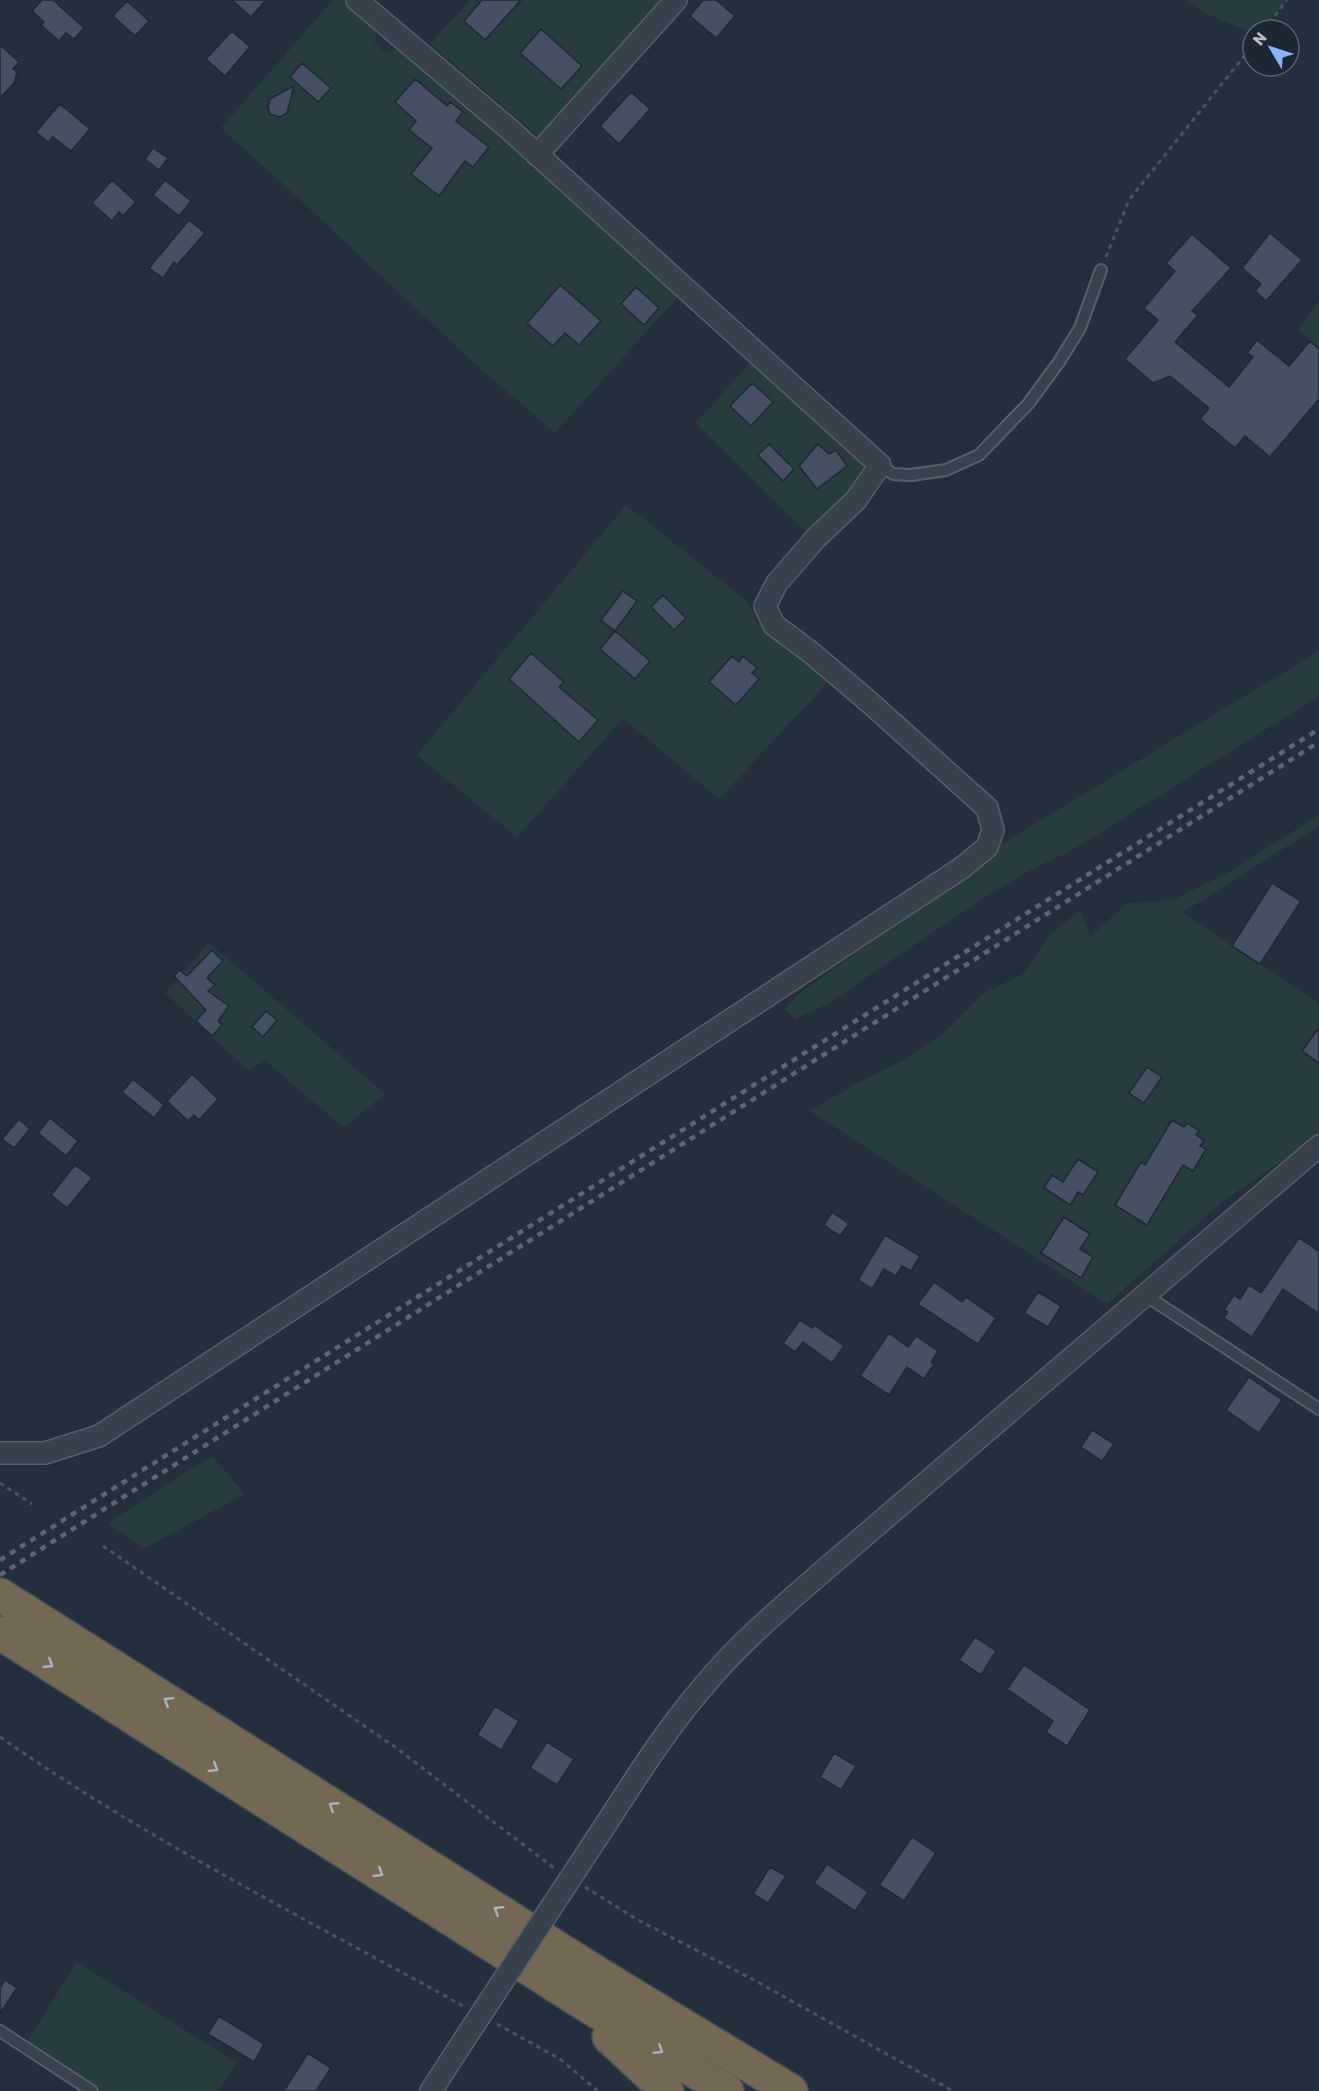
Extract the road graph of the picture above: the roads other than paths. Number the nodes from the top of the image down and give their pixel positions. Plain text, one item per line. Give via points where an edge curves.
1 (357, 0) edge
2 (675, 0) edge
3 (537, 155) junction
4 (1101, 270) road end
5 (880, 465) junction
6 (1319, 1146) edge
7 (1145, 1295) junction
8 (1319, 1409) edge
9 (0, 1453) edge
10 (0, 1595) edge
11 (0, 1633) edge
12 (520, 1962) junction
13 (0, 2031) edge
14 (92, 2091) edge
15 (431, 2091) edge
16 (667, 2091) edge
17 (727, 2091) edge
18 (791, 2091) edge

1 - 3 street
2 - 3 street
3 - 5 street
4 - 5 lane via 1080,328 1059,362 1028,404 979,455 946,470 911,476 893,474
5 - 9 street via 856,500 777,583 765,606 774,625 868,701 987,808 993,830 987,847 944,880 99,1436 45,1453
6 - 7 street
7 - 8 lane
7 - 15 street, bridge via 821,1573 713,1674 679,1717 589,1850
18 -> 10 highway via 609,1981
11 -> 12 highway
12 - 16 highway
12 -> 17 highway
13 - 14 lane

